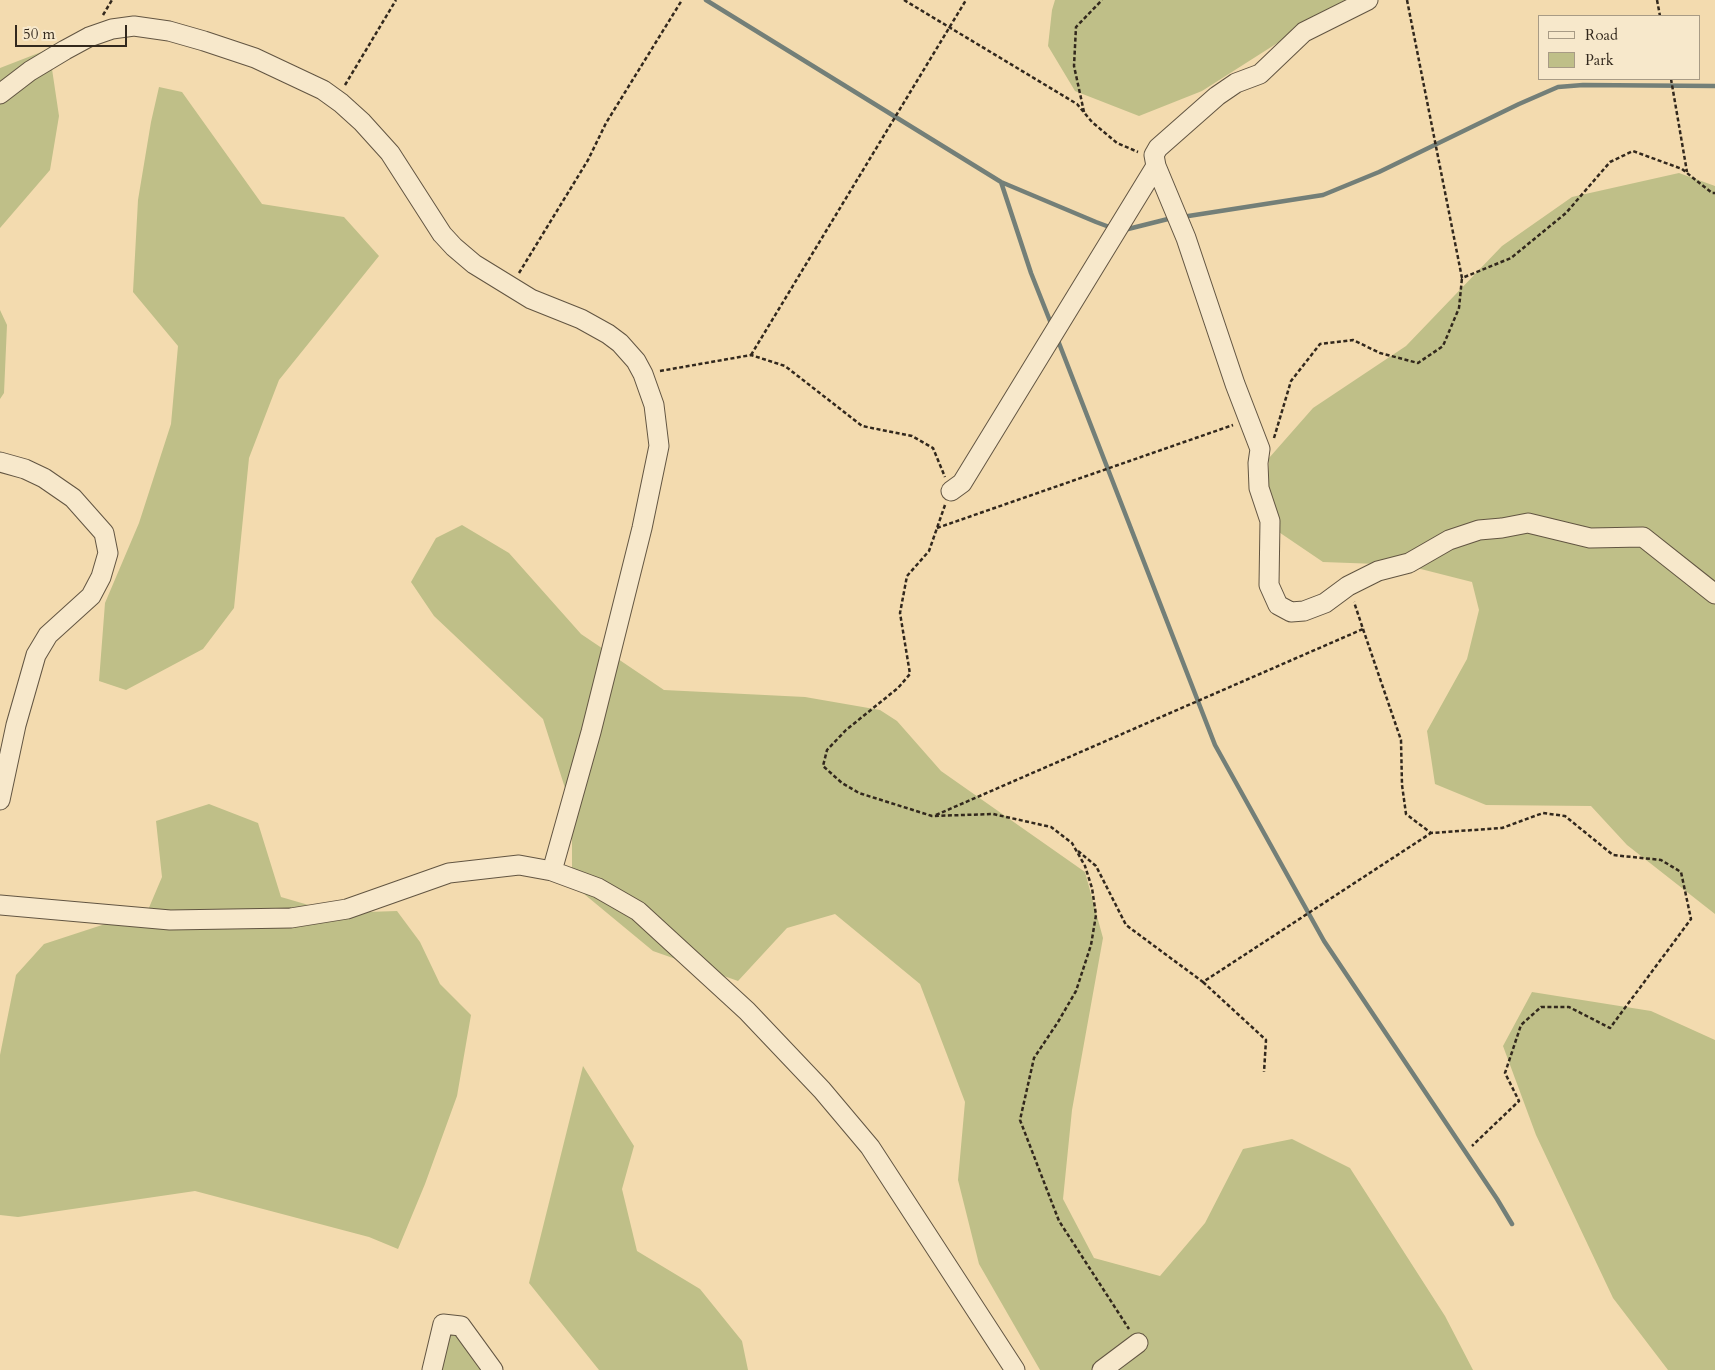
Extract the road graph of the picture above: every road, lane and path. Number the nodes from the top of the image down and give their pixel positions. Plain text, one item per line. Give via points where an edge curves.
1 (396, 0) edge
2 (682, 0) edge
3 (904, 0) edge
4 (966, 0) edge
5 (1102, 0) edge
6 (1368, 0) edge
7 (1407, 0) edge
8 (1657, 0) edge
9 (1660, 15) edge
10 (950, 28) junction
11 (1671, 80) edge
12 (0, 94) edge
13 (336, 100) junction
14 (1084, 113) junction
15 (1155, 160) junction
16 (1688, 174) junction
17 (1715, 193) edge
18 (1462, 278) junction
19 (511, 286) junction
20 (751, 355) junction
21 (643, 374) junction
22 (1249, 420) junction
23 (1260, 449) junction
24 (0, 462) edge
25 (951, 491) junction
26 (937, 528) junction
27 (1348, 586) junction
28 (1715, 594) edge
29 (1363, 629) junction
30 (0, 800) edge
31 (932, 816) junction
32 (1431, 833) junction
33 (1076, 848) junction
34 (552, 871) junction
35 (0, 906) edge
36 (1204, 982) junction
37 (1264, 1072) dead end
38 (1472, 1146) dead end
39 (1138, 1343) joint
40 (432, 1370) edge
41 (492, 1370) edge
42 (1015, 1370) edge
43 (1102, 1370) edge

1 - 13 path
2 - 19 path
3 - 10 path
4 - 10 path
5 - 14 path via 1076,27 1074,66
6 - 15 street via 1304,32 1260,74 1217,96 1158,148
7 - 18 path
8 - 9 path
10 - 14 path via 1077,104
10 - 20 path
11 - 16 path
12 - 13 street via 30,71 89,37 134,26 169,31 231,49 304,80
13 - 19 street via 362,122 390,153 442,234 454,247 474,264
14 - 15 path via 1117,143
15 - 22 street via 1186,238
15 - 25 street via 962,483
16 - 17 path
16 - 18 path via 1633,151 1610,162 1566,213 1511,258
18 - 23 path via 1459,308 1443,346 1418,363 1380,353 1353,340 1320,344 1292,381 1275,437
19 - 21 street via 531,299 608,334 629,352
20 - 21 path
20 - 25 path via 785,366 862,426 912,436 933,448
21 - 34 street via 654,405 660,446 591,732
22 - 23 street
22 - 26 path
23 - 27 street via 1259,488 1270,521 1269,585 1278,605 1291,612 1304,611 1325,603
24 - 30 street via 35,474 73,498 104,533 108,553 91,596 48,635 36,656
25 - 26 path
26 - 31 path via 929,551 907,576 900,613 910,674 827,750 823,766 859,794
27 - 28 street via 1378,571 1409,564 1449,540 1479,530 1528,522 1590,538 1643,537
27 - 29 path
29 - 31 path
29 - 32 path via 1401,740 1406,814
31 - 33 path via 994,814 1019,819 1051,827
32 - 36 path
32 - 38 path via 1502,828 1543,813 1565,816 1613,855 1661,860 1681,872 1690,919 1610,1028 1569,1007 1541,1007 1521,1026 1505,1073 1519,1101
33 - 36 path via 1096,866 1126,925
33 - 39 path via 1086,866 1092,888 1096,915 1091,945 1076,992 1034,1058 1020,1120 1059,1221
34 - 35 street via 519,865 450,873 347,909 290,918 170,920
34 - 42 street via 598,888 638,911 747,1011 822,1090 870,1147
36 - 37 path via 1266,1040
39 - 43 street
40 - 41 street via 443,1324 462,1326

